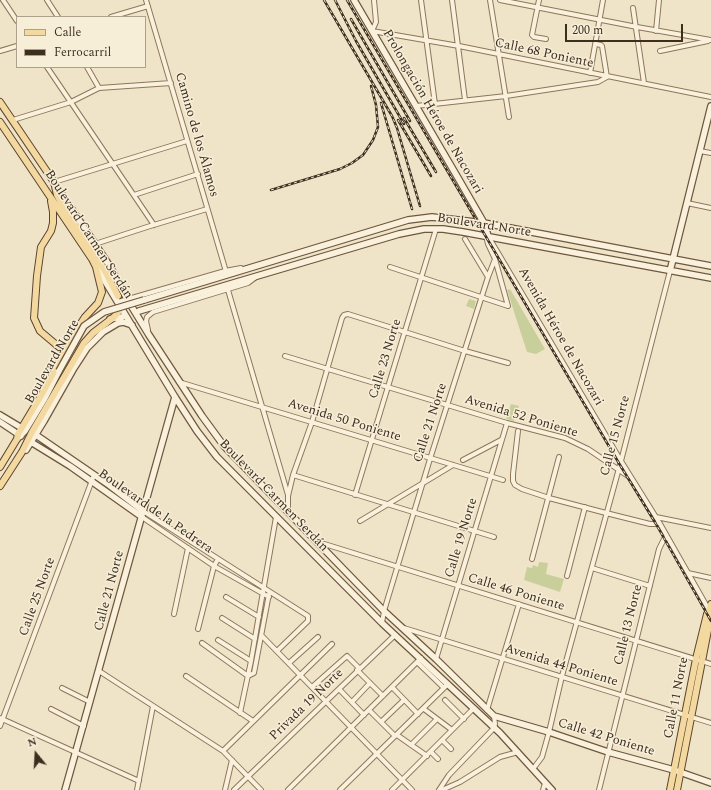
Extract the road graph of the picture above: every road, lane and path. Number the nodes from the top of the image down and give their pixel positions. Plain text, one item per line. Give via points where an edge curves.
1 (3, 0) edge
2 (47, 0) edge
3 (146, 0) edge
4 (354, 0) edge
5 (374, 0) edge
6 (421, 0) edge
7 (452, 0) edge
8 (490, 0) edge
9 (500, 0) edge
10 (539, 0) edge
11 (603, 0) edge
12 (659, 0) edge
13 (148, 6) junction
14 (538, 7) junction
15 (633, 8) dead end
16 (57, 16) edge
17 (114, 16) edge
18 (16, 20) edge
19 (600, 20) junction
20 (637, 27) junction
21 (656, 30) junction
22 (372, 31) junction
23 (546, 39) dead end
24 (711, 40) edge
25 (427, 41) junction
26 (596, 44) junction
27 (16, 46) edge
28 (459, 46) junction
29 (0, 51) edge
30 (660, 51) dead end
31 (499, 55) junction
32 (48, 68) edge
33 (88, 68) edge
34 (590, 73) junction
35 (606, 77) junction
36 (171, 83) junction
37 (644, 83) junction
38 (99, 88) junction
39 (506, 96) junction
40 (711, 97) edge
41 (465, 100) junction
42 (0, 102) edge
43 (71, 102) junction
44 (435, 104) junction
45 (416, 106) junction
46 (711, 106) edge
47 (510, 117) dead end
48 (13, 120) junction
49 (0, 122) edge
50 (187, 141) junction
51 (32, 150) junction
52 (700, 151) junction
53 (711, 153) edge
54 (23, 156) junction
55 (112, 163) junction
56 (198, 174) junction
57 (54, 182) junction
58 (134, 195) junction
59 (49, 196) junction
60 (687, 203) junction
61 (711, 208) edge
62 (208, 209) junction
63 (484, 223) junction
64 (154, 225) junction
65 (436, 229) junction
66 (487, 234) junction
67 (465, 239) dead end
68 (95, 244) junction
69 (495, 259) junction
70 (673, 259) junction
71 (711, 266) edge
72 (96, 267) junction
73 (390, 267) dead end
74 (670, 271) junction
75 (226, 273) junction
76 (257, 277) junction
77 (422, 277) junction
78 (488, 277) junction
79 (711, 278) edge
80 (228, 290) junction
81 (482, 297) junction
82 (118, 299) junction
83 (127, 299) junction
84 (119, 311) dead end
85 (139, 311) dead end
86 (122, 317) dead end
87 (110, 320) junction
88 (132, 326) junction
89 (405, 332) junction
90 (148, 335) junction
91 (59, 347) tunnel mouth
92 (465, 351) junction
93 (285, 356) dead end
94 (508, 363) dead end
95 (327, 368) junction
96 (179, 382) junction
97 (388, 386) junction
98 (175, 397) junction
99 (448, 405) junction
100 (262, 407) junction
101 (0, 415) edge
102 (0, 422) edge
103 (312, 422) junction
104 (507, 423) junction
105 (518, 431) dead end
106 (21, 434) junction
107 (36, 435) junction
108 (371, 440) junction
109 (501, 440) junction
110 (31, 442) junction
111 (22, 452) junction
112 (559, 457) dead end
113 (430, 459) junction
114 (463, 460) dead end
115 (621, 461) junction
116 (453, 465) junction
117 (0, 467) edge
118 (619, 469) junction
119 (94, 475) junction
120 (293, 475) junction
121 (491, 476) junction
122 (630, 477) junction
123 (503, 480) dead end
124 (92, 482) junction
125 (424, 482) junction
126 (0, 486) edge
127 (354, 494) junction
128 (288, 496) junction
129 (549, 498) junction
130 (387, 505) junction
131 (585, 507) junction
132 (143, 511) junction
133 (414, 513) junction
134 (606, 513) junction
135 (290, 514) junction
136 (142, 517) junction
137 (276, 517) junction
138 (656, 517) junction
139 (360, 521) dead end
140 (659, 522) junction
141 (284, 524) junction
142 (711, 528) edge
143 (474, 532) junction
144 (494, 537) dead end
145 (667, 538) junction
146 (316, 541) junction
147 (188, 548) junction
148 (218, 559) junction
149 (532, 559) dead end
150 (214, 566) junction
151 (398, 567) junction
152 (592, 568) junction
153 (688, 573) junction
154 (567, 576) dead end
155 (711, 578) edge
156 (458, 585) junction
157 (650, 586) junction
158 (263, 587) junction
159 (270, 591) junction
160 (262, 594) junction
161 (226, 597) dead end
162 (269, 597) junction
163 (519, 604) junction
164 (711, 604) edge
165 (384, 611) junction
166 (710, 613) edge
167 (174, 614) dead end
168 (258, 617) junction
169 (222, 618) dead end
170 (578, 622) junction
171 (382, 623) junction
172 (404, 628) junction
173 (198, 629) dead end
174 (395, 635) junction
175 (262, 636) junction
176 (318, 637) dead end
177 (255, 639) junction
178 (442, 639) junction
179 (218, 640) dead end
180 (636, 640) junction
181 (202, 643) dead end
182 (332, 644) dead end
183 (277, 651) junction
184 (503, 658) junction
185 (436, 659) junction
186 (699, 659) junction
187 (419, 660) junction
188 (251, 661) junction
189 (289, 663) junction
190 (711, 664) edge
191 (358, 669) junction
192 (99, 671) junction
193 (301, 675) junction
194 (186, 676) dead end
195 (248, 676) junction
196 (562, 676) junction
197 (370, 683) junction
198 (446, 686) junction
199 (312, 687) junction
200 (392, 687) junction
201 (62, 688) dead end
202 (339, 689) junction
203 (383, 696) junction
204 (622, 696) junction
205 (404, 700) junction
206 (445, 700) dead end
207 (90, 702) junction
208 (326, 702) junction
209 (352, 702) junction
210 (153, 706) junction
211 (474, 708) junction
212 (51, 709) dead end
213 (424, 709) junction
214 (369, 710) junction
215 (487, 710) junction
216 (240, 713) junction
217 (364, 714) junction
218 (418, 714) junction
219 (688, 715) junction
220 (494, 716) junction
221 (1, 718) edge
222 (464, 718) junction
223 (437, 719) junction
224 (503, 719) junction
225 (253, 722) junction
226 (381, 722) junction
227 (711, 723) edge
228 (0, 726) edge
229 (84, 726) junction
230 (351, 727) junction
231 (494, 728) junction
232 (452, 730) junction
233 (549, 732) junction
234 (500, 733) junction
235 (396, 736) junction
236 (442, 740) junction
237 (411, 745) junction
238 (450, 749) dead end
239 (223, 751) junction
240 (76, 752) junction
241 (431, 752) junction
242 (518, 752) junction
243 (608, 752) junction
244 (378, 754) junction
245 (427, 756) junction
246 (438, 759) dead end
247 (232, 760) junction
248 (532, 769) junction
249 (674, 770) junction
250 (681, 772) junction
251 (248, 776) junction
252 (402, 780) junction
253 (139, 781) junction
254 (711, 781) edge
255 (545, 783) junction
256 (65, 790) edge
257 (137, 790) edge
258 (225, 790) edge
259 (234, 790) edge
260 (261, 790) edge
261 (288, 790) edge
262 (340, 790) edge
263 (392, 790) edge
264 (412, 790) edge
265 (439, 790) edge
266 (442, 790) edge
267 (543, 790) edge
268 (552, 790) edge
269 (599, 790) edge
270 (670, 790) edge
271 (677, 790) edge

1 - 18 street
2 - 16 street
3 - 13 street, Camino de los Álamos
4 - 22 main road, Prolongación Héroe de Nacozari
5 - 22 street via 376,22
6 - 25 street
7 - 28 street
8 - 31 street
9 - 14 street
10 - 14 street
11 - 19 street
12 - 21 street
13 - 17 street
13 - 36 street, Camino de los Álamos
14 - 19 street
14 - 23 street via 532,36
15 - 20 street
19 - 20 street
19 - 26 street
20 - 21 street
20 - 37 street
21 - 24 street
22 - 25 street, Calle 68 Poniente
22 - 45 main road, Prolongación Héroe de Nacozari
24 - 30 street
25 - 28 street, Calle 68 Poniente
25 - 44 street
26 - 34 street
26 - 35 street via 602,46
27 - 29 street
28 - 31 street, Calle 68 Poniente
28 - 41 street
31 - 34 street, Calle 68 Poniente
31 - 39 street
32 - 43 street
33 - 38 street
34 - 35 street, Calle 68 Poniente
35 - 37 street, Calle 68 Poniente
35 - 39 street via 594,83
36 - 38 street
36 - 50 street, Camino de los Álamos
37 - 40 street, Calle 68 Poniente
38 - 43 street
39 - 41 street
39 - 47 street
41 - 44 street
42 - 48 main road, Boulevard Carmen Serdán
43 - 48 street
43 - 55 street
44 - 45 street
45 - 63 main road, Prolongación Héroe de Nacozari
46 - 52 main road, Calle 15 Norte
48 - 51 main road, Boulevard Carmen Serdán
49 - 54 main road, Boulevard Carmen Serdán
50 - 55 street
50 - 56 street, Camino de los Álamos
51 - 54 main road
51 - 57 main road, Boulevard Carmen Serdán
52 - 53 street
52 - 60 main road, Calle 15 Norte
54 - 59 main road, Boulevard Carmen Serdán
55 - 57 street
55 - 58 street
56 - 58 street
56 - 62 street, Camino de los Álamos
57 - 68 main road, Boulevard Carmen Serdán
57 - 82 main road via 57,195 104,269
58 - 64 street
59 - 72 main road, Boulevard Carmen Serdán
59 - 91 main road via 53,223 41,248 34,318 40,330
60 - 61 street
60 - 70 main road, Calle 15 Norte
62 - 64 street
62 - 75 street, Camino de los Álamos
63 - 66 main road, Prolongación Héroe de Nacozari
63 - 70 main road, Boulevard Norte
63 - 75 main road, Boulevard Norte via 441,217 408,220 263,265
64 - 68 street
65 - 66 main road, Boulevard Norte
65 - 76 main road, Boulevard Norte via 399,234
65 - 77 street, Calle 23 Norte
66 - 69 street via 488,244
66 - 74 main road, Boulevard Norte
66 - 115 street, Avenida Héroe de Nacozari
67 - 78 street
68 - 83 main road, Boulevard Carmen Serdán
69 - 78 street, Calle 21 Norte
69 - 81 street via 508,306
70 - 71 main road, Boulevard Norte
70 - 74 main road, Calle 15 Norte
72 - 82 main road, Boulevard Carmen Serdán
72 - 106 main road via 101,288 100,300 74,334
73 - 77 street
74 - 79 main road, Boulevard Norte
74 - 115 street, Calle 15 Norte
75 - 83 street, Boulevard Norte
75 - 106 main road, Boulevard Norte, bridge via 100,314 84,326 45,398
76 - 80 street, Boulevard Norte
76 - 85 main road, Boulevard Norte
77 - 81 street
77 - 89 street, Calle 23 Norte
78 - 81 street, Calle 21 Norte
80 - 90 street, Boulevard Norte via 153,312 146,321
80 - 100 street
81 - 92 street, Calle 21 Norte
82 - 83 street, Boulevard Norte
82 - 88 main road, Boulevard Carmen Serdán
83 - 90 main road, Boulevard Carmen Serdán
84 - 87 main road
86 - 87 main road, Boulevard Norte
87 - 111 main road, Boulevard Norte via 81,345
88 - 98 main road, Boulevard Carmen Serdán
88 - 107 main road via 123,322 118,323 103,332 87,348
89 - 92 street
89 - 95 street via 348,314 344,315
89 - 97 street, Calle 23 Norte
90 - 96 main road, Boulevard Carmen Serdán
92 - 94 street
92 - 99 street, Calle 21 Norte
93 - 95 street, Avenida 52 Poniente
95 - 97 street, Avenida 52 Poniente
95 - 103 street
96 - 100 street, Avenida 50 Poniente
96 - 135 main road, Boulevard Carmen Serdán via 224,446
97 - 99 street, Avenida 52 Poniente
97 - 108 street, Calle 23 Norte
98 - 132 main road, Calle 21 Norte
98 - 137 main road, Boulevard Carmen Serdán via 217,457
99 - 104 street, Avenida 52 Poniente
99 - 113 street, Calle 21 Norte
100 - 103 street, Avenida 50 Poniente
100 - 128 street
101 - 106 main road
102 - 106 main road
103 - 108 street, Avenida 50 Poniente
103 - 120 street
104 - 109 street, Calle 19 Norte
104 - 118 street, Avenida 52 Poniente via 565,438
105 - 129 street via 514,485
106 - 117 main road, Boulevard Norte
107 - 110 main road
107 - 119 main road, Boulevard de la Pedrera
108 - 113 street, Avenida 50 Poniente
108 - 127 street, Calle 23 Norte
109 - 114 street
109 - 121 street, Calle 19 Norte
110 - 111 main road
110 - 124 main road, Boulevard de la Pedrera
111 - 126 main road, Boulevard Norte
112 - 129 street
113 - 116 street, Avenida 50 Poniente
113 - 125 street, Calle 21 Norte
115 - 118 street, Calle 15 Norte
115 - 122 street, Avenida Héroe de Nacozari
116 - 121 street, Avenida 50 Poniente
116 - 125 street
118 - 122 street, Avenida 52 Poniente
118 - 134 street, Calle 15 Norte
119 - 124 street, Calle 25 Norte
119 - 132 main road, Boulevard de la Pedrera
120 - 127 street
120 - 128 street
121 - 123 street, Avenida 50 Poniente
121 - 143 street, Calle 19 Norte
122 - 138 street, Avenida Héroe de Nacozari
124 - 136 main road, Boulevard de la Pedrera
124 - 221 street, Calle 25 Norte
125 - 130 street
125 - 133 street, Calle 21 Norte
127 - 130 street
128 - 135 street
129 - 131 street
129 - 149 street
130 - 133 street
130 - 139 street
131 - 134 street
131 - 154 street
132 - 136 main road, Calle 21 Norte
132 - 148 street, Boulevard de la Pedrera
133 - 143 street
133 - 151 street, Calle 21 Norte
134 - 140 street via 650,524
134 - 152 street, Calle 15 Norte
135 - 141 main road
135 - 146 main road, Boulevard Carmen Serdán
136 - 147 street, Boulevard de la Pedrera
136 - 192 main road, Calle 21 Norte
137 - 141 main road, Boulevard Carmen Serdán
137 - 158 street
138 - 140 street, Avenida Héroe de Nacozari
138 - 142 street
140 - 145 street, Avenida Héroe de Nacozari
141 - 171 main road, Boulevard Carmen Serdán
143 - 144 street
143 - 156 street, Calle 19 Norte
145 - 153 street, Avenida Héroe de Nacozari
145 - 157 street, Calle 13 Norte via 659,549
146 - 151 street, Calle 46 Poniente
146 - 165 main road, Boulevard Carmen Serdán
147 - 150 street, Boulevard de la Pedrera
147 - 167 street
148 - 150 street
148 - 158 street, Boulevard de la Pedrera
150 - 160 street, Boulevard de la Pedrera
150 - 173 street
151 - 156 street, Calle 46 Poniente
151 - 165 street, Calle 21 Norte
152 - 157 street
152 - 170 street, Calle 15 Norte
153 - 155 street
153 - 166 street, Avenida Héroe de Nacozari
156 - 163 street, Calle 46 Poniente
156 - 178 street, Calle 19 Norte
157 - 180 street, Calle 13 Norte
158 - 159 street, Boulevard de la Pedrera
158 - 160 street
159 - 162 street
159 - 183 street, Boulevard de la Pedrera via 309,618
160 - 162 street, Boulevard de la Pedrera
160 - 168 street
161 - 168 street
162 - 175 street
163 - 170 street, Calle 46 Poniente
163 - 184 street
164 - 166 main road, Calle 11 Norte
165 - 171 street, Calle 21 Norte
165 - 172 main road, Boulevard Carmen Serdán
166 - 186 main road, Calle 11 Norte via 707,614
168 - 177 street
169 - 177 street
170 - 180 street, Calle 46 Poniente
170 - 196 street, Calle 15 Norte
171 - 174 main road, Boulevard Carmen Serdán
172 - 178 street, Avenida 44 Poniente
172 - 185 main road, Boulevard Carmen Serdán
174 - 187 main road, Boulevard Carmen Serdán
174 - 191 street, Privada 19 Norte
175 - 183 street
175 - 195 street via 254,673
176 - 189 street
177 - 188 street
178 - 184 street, Avenida 44 Poniente
178 - 185 street, Calle 19 Norte
179 - 188 street
180 - 186 street, Calle 46 Poniente
180 - 204 street, Calle 13 Norte
181 - 195 street
182 - 193 street
183 - 189 street
184 - 196 street, Avenida 44 Poniente
184 - 215 street
185 - 215 main road, Boulevard Carmen Serdán
186 - 190 street, Calle 46 Poniente
186 - 219 main road, Calle 11 Norte
187 - 198 main road, Boulevard Carmen Serdán
187 - 200 street
188 - 195 street
189 - 193 street
191 - 197 street
191 - 199 street via 347,656
191 - 202 street, Privada 19 Norte
192 - 207 main road, Calle 21 Norte
192 - 210 street
193 - 199 street
193 - 225 street
194 - 216 street
195 - 216 street
196 - 204 street, Avenida 44 Poniente
196 - 233 street, Calle 15 Norte
197 - 203 street
197 - 209 street
198 - 211 main road, Boulevard Carmen Serdán
198 - 213 street
199 - 208 street
200 - 203 street
200 - 205 street
201 - 207 street
202 - 208 street, Privada 19 Norte
202 - 209 street
203 - 214 street
204 - 219 street, Avenida 44 Poniente
204 - 243 street, Calle 13 Norte
205 - 218 street
205 - 226 street
206 - 222 street
207 - 229 main road, Calle 21 Norte
208 - 230 street
208 - 251 street, Privada 19 Norte
209 - 217 street
210 - 239 street
210 - 253 street
211 - 222 street
211 - 231 main road, Boulevard Carmen Serdán
212 - 229 street
213 - 218 street
213 - 223 street
214 - 217 street
214 - 226 street
215 - 220 main road, Boulevard Carmen Serdán
216 - 225 street
217 - 230 street
218 - 235 street
219 - 227 street, Avenida 44 Poniente
219 - 249 main road, Calle 11 Norte
219 - 250 main road, Calle 11 Norte
220 - 224 main road, Calle 42 Poniente
220 - 231 street
221 - 228 street, Calle 25 Norte
221 - 240 street
222 - 232 street
223 - 232 street
223 - 237 street
224 - 233 main road, Calle 42 Poniente
224 - 234 main road via 499,725
225 - 239 street
226 - 235 street
229 - 240 main road, Calle 21 Norte
230 - 244 street
230 - 261 street
231 - 234 main road, Boulevard Carmen Serdán
231 - 265 street
232 - 236 street
233 - 243 main road, Calle 42 Poniente
233 - 248 street, Calle 15 Norte via 542,757
234 - 242 main road, Boulevard Carmen Serdán
235 - 237 street
235 - 244 street
236 - 238 street
236 - 241 street
237 - 245 street
239 - 247 street
240 - 253 street
240 - 256 main road, Calle 21 Norte
241 - 245 street
241 - 246 street
242 - 248 main road, Boulevard Carmen Serdán
242 - 266 street via 500,757
243 - 249 main road, Calle 42 Poniente
243 - 269 street, Calle 13 Norte
244 - 252 street
244 - 262 street
245 - 252 street
247 - 251 street
247 - 258 street
248 - 255 main road, Boulevard Carmen Serdán
249 - 250 main road, Calle 42 Poniente
249 - 270 main road, Calle 11 Norte
250 - 254 main road, Calle 42 Poniente
250 - 271 main road, Calle 11 Norte
251 - 259 street, Privada 19 Norte
251 - 260 street
252 - 263 street
252 - 264 street
253 - 257 street
255 - 267 street
255 - 268 main road, Boulevard Carmen Serdán

